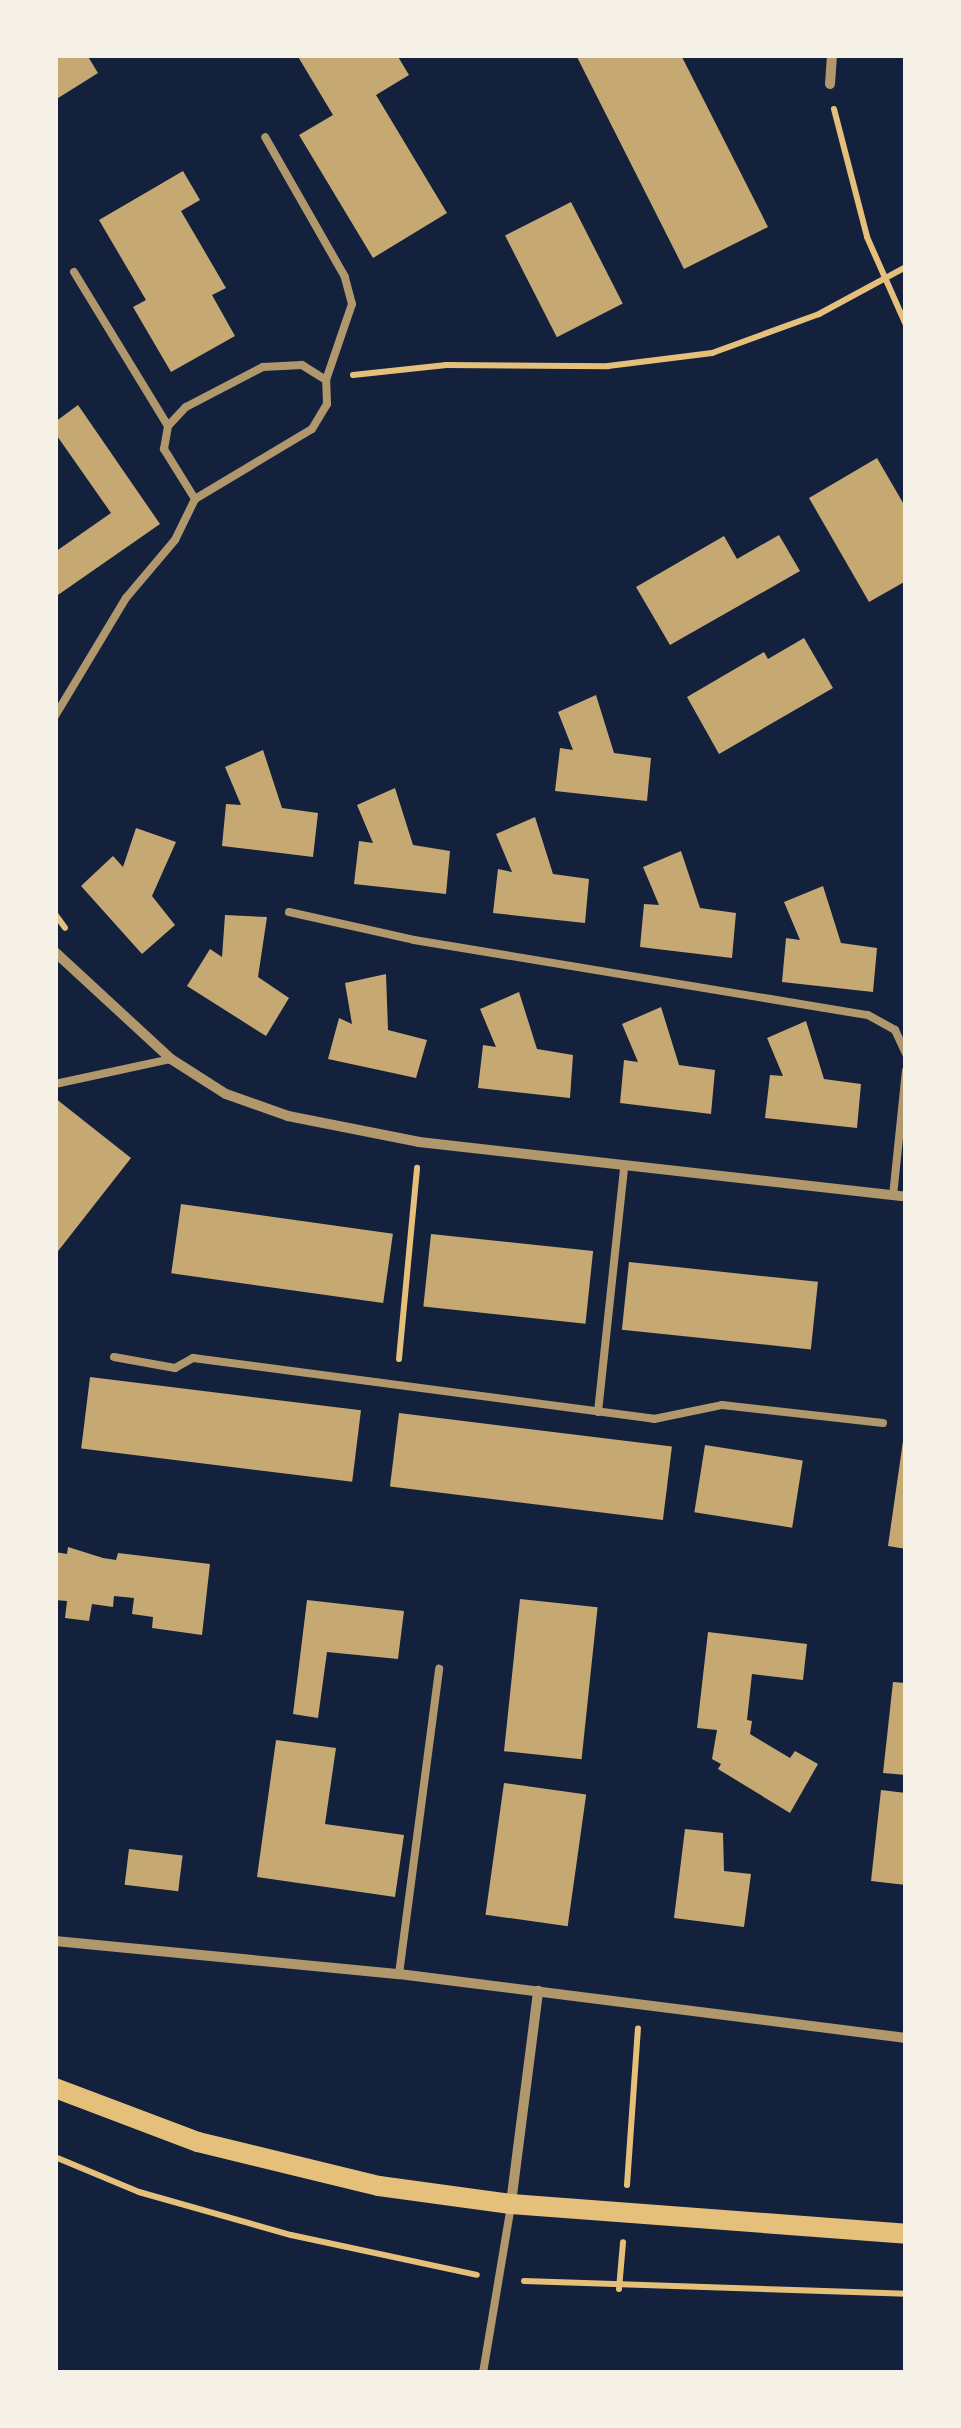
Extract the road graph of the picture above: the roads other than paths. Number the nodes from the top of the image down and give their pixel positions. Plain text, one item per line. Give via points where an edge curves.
1 (832, 55) edge
2 (830, 84) road end
3 (265, 136) dead end
4 (74, 272) dead end
5 (326, 380) junction
6 (168, 426) junction
7 (195, 500) junction
8 (55, 716) edge
9 (289, 912) dead end
10 (55, 952) edge
11 (906, 1054) edge
12 (171, 1060) junction
13 (906, 1071) edge
14 (55, 1084) edge
15 (624, 1168) junction
16 (892, 1196) junction
17 (906, 1197) edge
18 (114, 1357) dead end
19 (598, 1412) junction
20 (883, 1424) dead end
21 (439, 1669) dead end
22 (55, 1941) edge
23 (399, 1974) junction
24 (538, 1991) junction
25 (906, 2038) edge
26 (55, 2088) edge
27 (511, 2204) junction
28 (906, 2234) edge
29 (483, 2373) edge

1 - 2 street
3 - 5 lane via 345,277 352,304
4 - 6 lane
5 - 6 lane via 302,365 264,367 186,407
5 - 7 lane via 327,404 312,430
6 - 7 lane via 164,449
7 - 8 lane
9 - 11 lane via 414,940 868,1015 895,1030
10 - 12 street
12 - 14 lane
12 - 15 street via 226,1094 288,1116 419,1142
13 - 16 lane
15 - 16 street
15 - 19 lane
16 - 17 street
18 - 19 lane via 175,1368 193,1358
19 - 20 lane via 654,1419 722,1405 766,1406
21 - 23 lane
22 - 23 street
23 - 24 street
24 - 25 street
24 - 27 street
26 - 27 main road via 198,2142 379,2186
27 - 28 main road
27 - 29 lane

